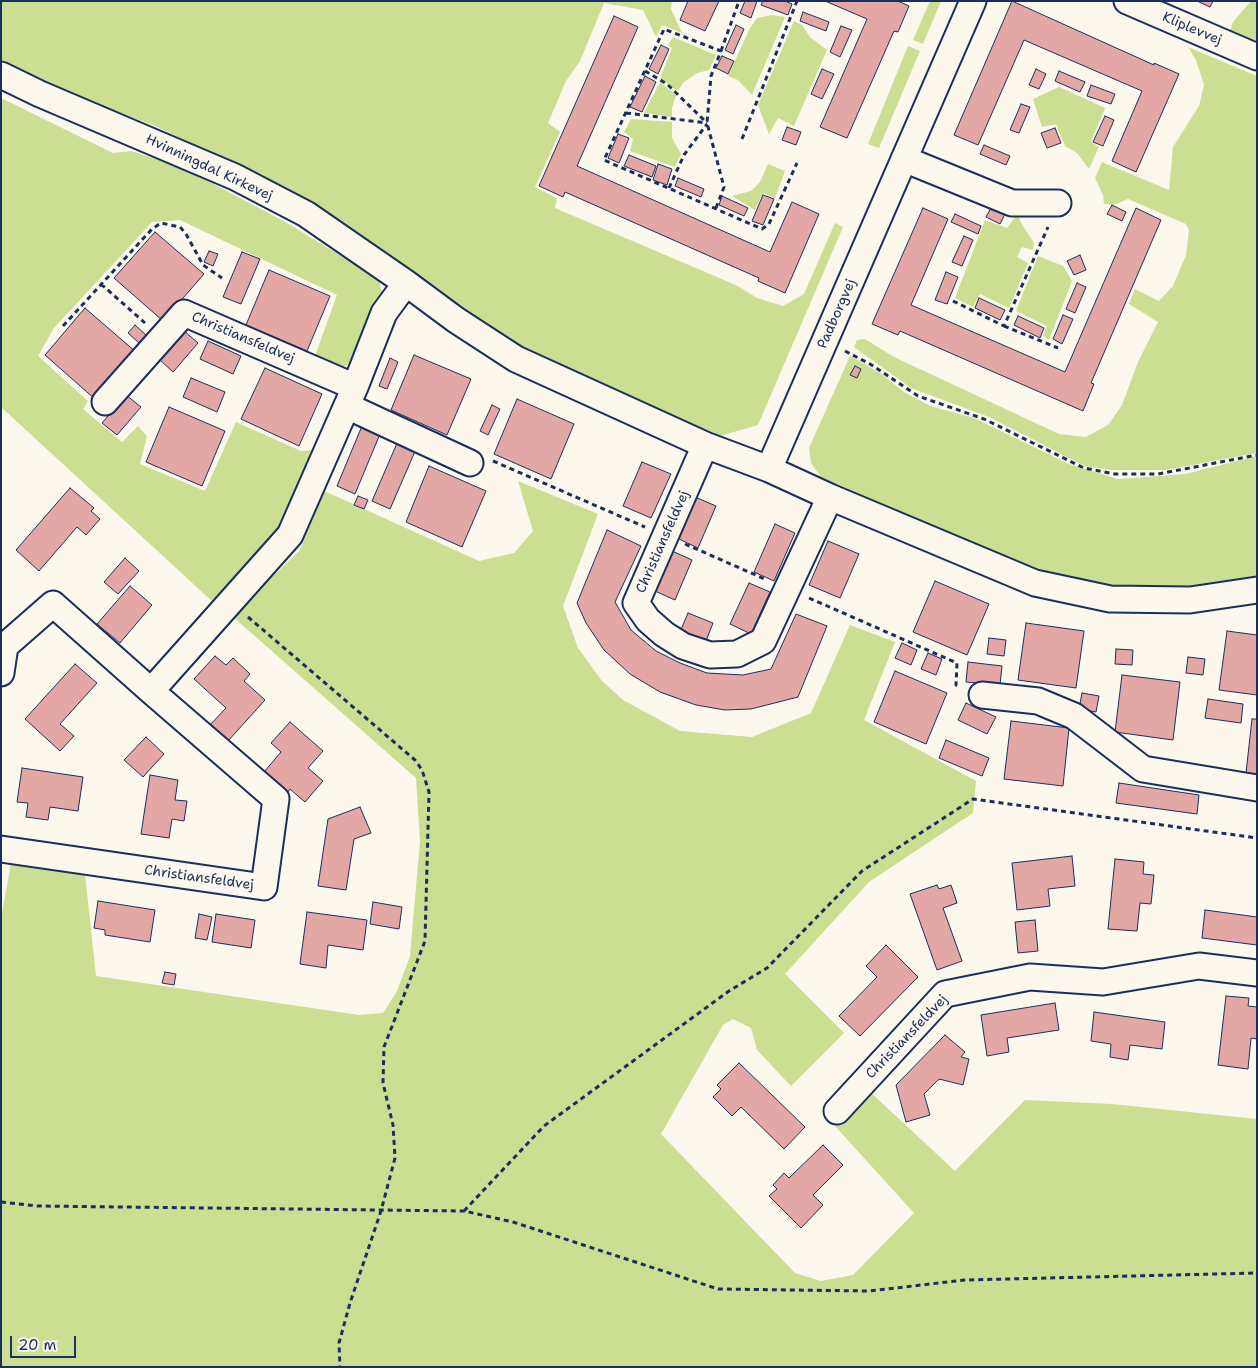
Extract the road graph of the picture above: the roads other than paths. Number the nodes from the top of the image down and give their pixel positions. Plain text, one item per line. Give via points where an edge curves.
1 (973, 1) edge
2 (1127, 1) edge
3 (1257, 57) edge
4 (1, 75) edge
5 (904, 159) junction
6 (1058, 203) road end
7 (406, 283) junction
8 (351, 396) junction
9 (105, 402) dead end
10 (705, 445) junction
11 (470, 463) road end
12 (769, 469) junction
13 (830, 497) junction
14 (1257, 590) edge
15 (1, 673) edge
16 (150, 691) junction
17 (982, 695) road end
18 (1257, 788) edge
19 (1, 849) edge
20 (1257, 972) edge
21 (837, 1110) dead end

1 - 5 street, Padborgvej
2 - 3 street, Kliplevvej
4 - 7 street, Hvinningdal Kirkevej via 235,177 306,214
5 - 6 street via 1012,203
5 - 12 street, Padborgvej
7 - 8 street via 384,313
7 - 10 street via 516,359
8 - 9 street, Christiansfeldvej via 184,313
8 - 11 street, Christiansfeldvej
8 - 16 street via 290,535
10 - 12 street
10 - 13 street, Christiansfeldvej via 636,603 648,620 683,646 710,655 737,654 763,642
12 - 13 street
13 - 14 street via 1035,583 1100,597 1190,600
15 - 16 street, Christiansfeldvej via 5,646 53,604
16 - 19 street, Christiansfeldvej via 276,799 264,887
17 - 18 street via 1038,702 1074,716 1143,769
20 - 21 street, Christiansfeldvej via 1199,966 1103,982 1030,977 946,994

